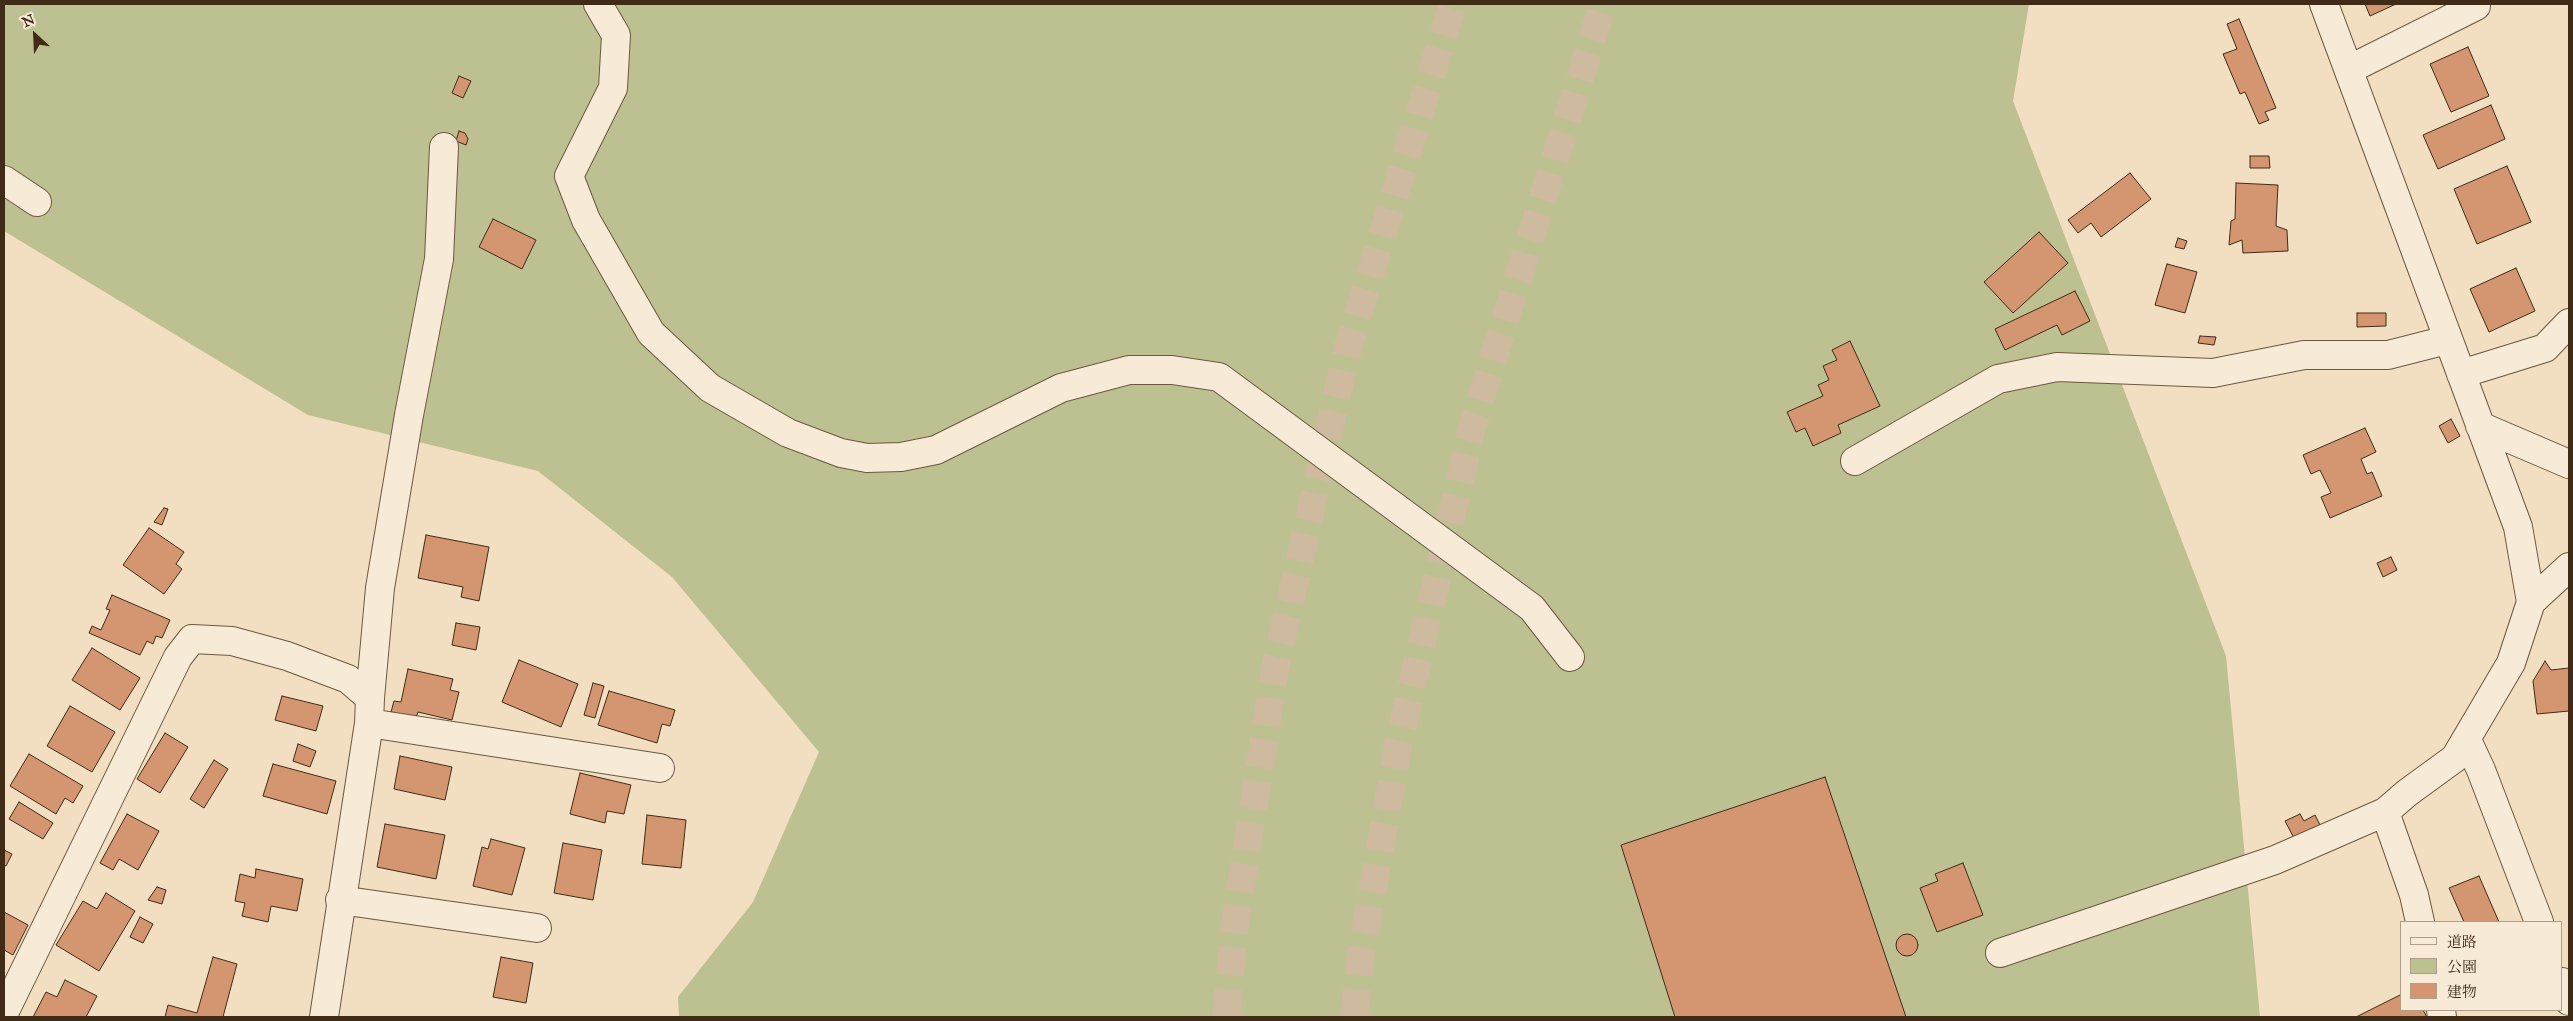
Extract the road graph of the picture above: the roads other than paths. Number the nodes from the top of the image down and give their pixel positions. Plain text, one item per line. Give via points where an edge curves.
1 (598, 4) edge
2 (2324, 4) edge
3 (2476, 4) edge
4 (2350, 69) junction
5 (444, 147) dead end
6 (4, 180) edge
7 (37, 202) dead end
8 (2569, 323) edge
9 (2447, 340) junction
10 (2557, 346) edge
11 (2461, 374) junction
12 (2480, 426) junction
13 (1855, 461) dead end
14 (2569, 464) edge
15 (2569, 567) edge
16 (2531, 602) junction
17 (1570, 657) dead end
18 (370, 710) junction
19 (2467, 740) junction
20 (660, 768) dead end
21 (2385, 812) junction
22 (340, 900) junction
23 (2420, 921) edge
24 (2539, 921) edge
25 (537, 928) dead end
26 (2000, 953) dead end
27 (2563, 985) edge
28 (2569, 1001) edge
29 (4, 1013) edge
30 (324, 1017) edge

1 - 17 street via 616,34 613,88 570,176 586,220 651,333 710,388 788,433 841,453 867,458 901,458 936,450 1061,388 1129,370 1172,370 1219,377 1532,608
2 - 4 street
3 - 4 street
4 - 9 street
5 - 18 street via 439,260 408,414 380,588
6 - 7 street
8 - 10 street
9 - 11 street
9 - 13 street via 2388,355 2304,355 2213,373 2057,367 1998,379
10 - 11 street
11 - 12 street
12 - 14 street
12 - 16 street via 2518,527
15 - 16 street
16 - 19 street via 2511,663
18 - 20 street
18 - 22 street
18 - 29 street via 348,680 287,656 232,642 192,639 178,657
19 - 21 street via 2455,758
19 - 24 street
21 - 23 street
21 - 26 street via 2275,860
22 - 25 street
22 - 30 street
27 - 28 street

